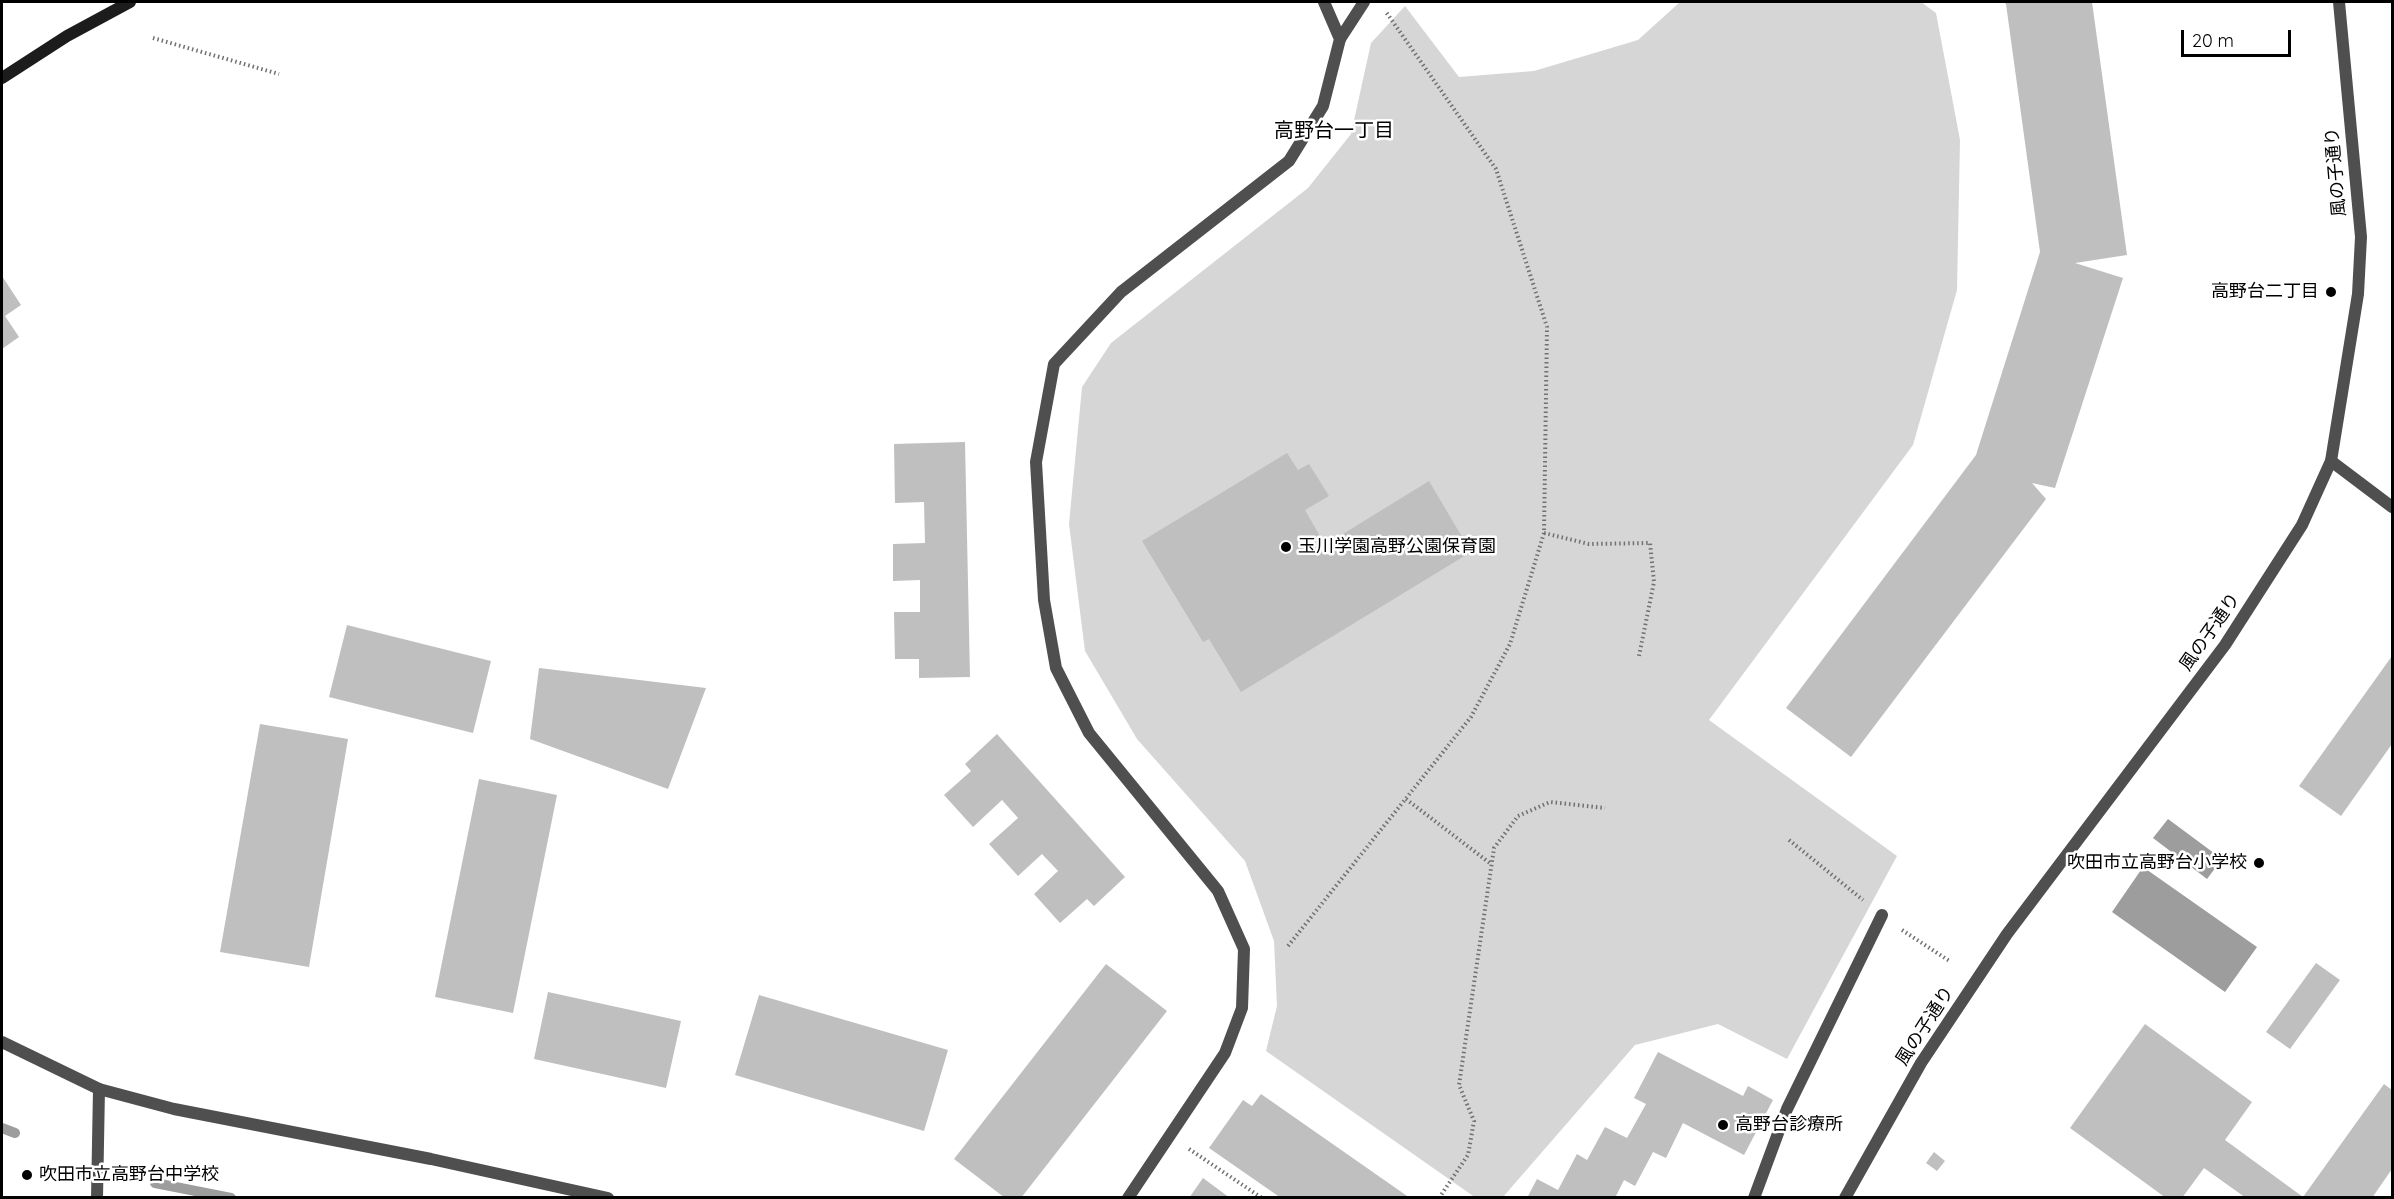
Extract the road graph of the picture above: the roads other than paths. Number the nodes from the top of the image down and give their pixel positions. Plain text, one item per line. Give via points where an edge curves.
1 (130, 2) edge
2 (1324, 2) edge
3 (1364, 2) edge
4 (2339, 2) edge
5 (1340, 39) junction
6 (2, 78) edge
7 (2331, 461) junction
8 (2392, 507) edge
9 (1882, 915) road end
10 (2, 1042) edge
11 (99, 1089) junction
12 (97, 1197) edge
13 (608, 1197) edge
14 (1128, 1197) edge
15 (1754, 1197) edge
16 (1845, 1197) edge

1 - 6 main road
2 - 5 street
3 - 5 street
4 - 7 street, 風の子通り via 2361,237 2358,294
5 - 14 street via 1323,106 1289,161 1120,292 1054,364 1036,462 1044,600 1056,668 1089,733 1218,891 1244,949 1242,1008 1226,1053
7 - 8 street
7 - 16 street, 風の子通り via 2302,525 2225,645 2007,934 1921,1063
9 - 15 street via 1787,1108
10 - 11 street
11 - 12 street
11 - 13 street via 174,1109

